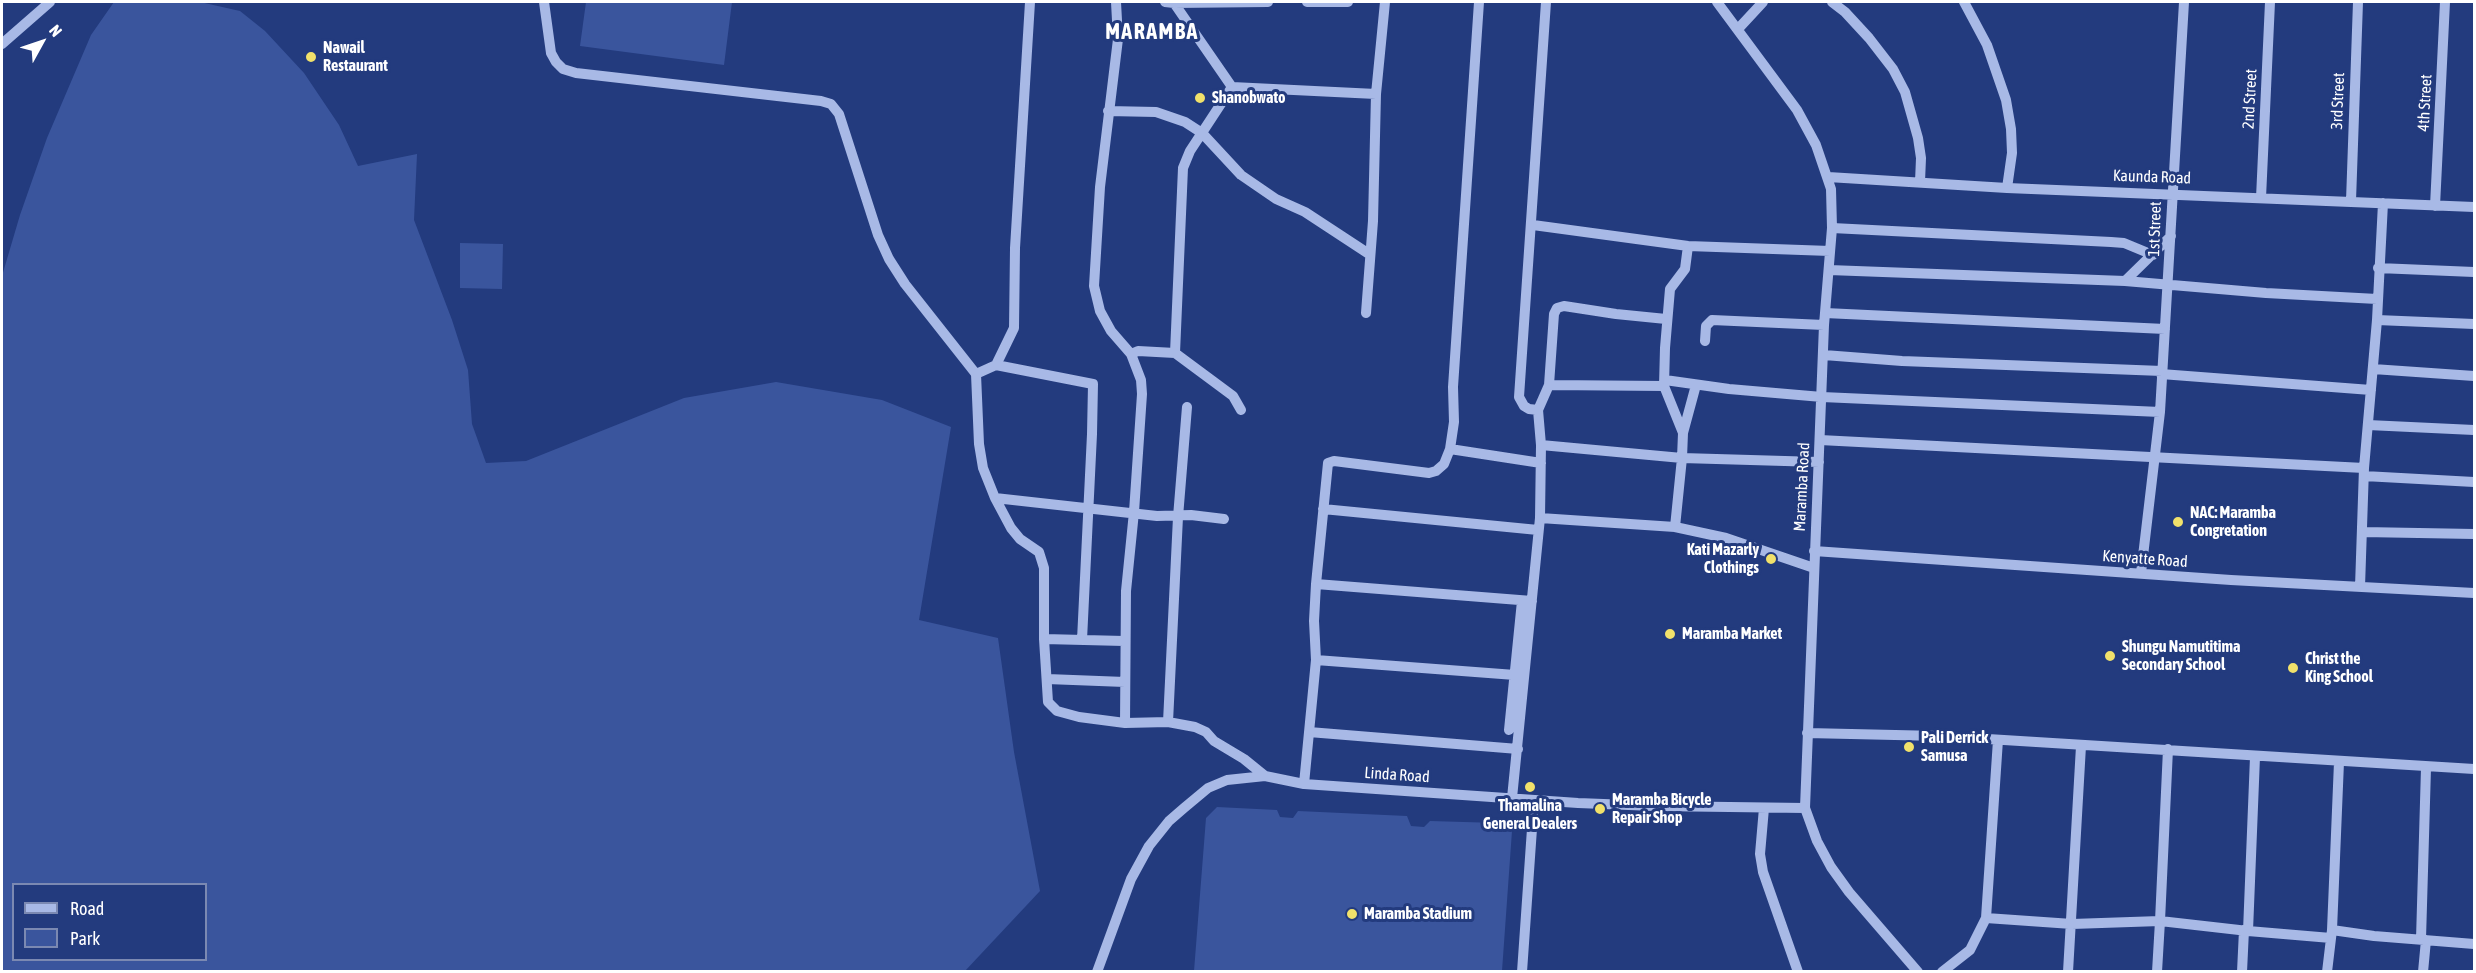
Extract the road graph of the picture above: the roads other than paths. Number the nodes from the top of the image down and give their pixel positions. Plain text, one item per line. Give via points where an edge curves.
1 (50, 2) edge
2 (544, 2) edge
3 (1030, 2) edge
4 (1116, 2) edge
5 (1169, 2) edge
6 (1268, 2) edge
7 (1307, 2) edge
8 (1348, 2) edge
9 (1385, 2) edge
10 (1479, 2) edge
11 (1546, 2) edge
12 (1717, 2) edge
13 (1762, 2) edge
14 (1832, 2) edge
15 (1964, 2) edge
16 (2184, 2) edge
17 (2270, 2) edge
18 (2358, 2) edge
19 (2445, 2) edge
20 (1738, 29) junction
21 (2, 44) edge
22 (1232, 87) junction
23 (1376, 94) junction
24 (1108, 111) junction
25 (1202, 133) junction
26 (1828, 177) junction
27 (1920, 182) junction
28 (2007, 188) junction
29 (2171, 193) junction
30 (2261, 198) junction
31 (2350, 201) junction
32 (2383, 203) junction
33 (2435, 206) junction
34 (2475, 207) edge
35 (1533, 225) junction
36 (1832, 228) junction
37 (2171, 236) junction
38 (1688, 246) junction
39 (1830, 251) junction
40 (1369, 254) junction
41 (2153, 255) junction
42 (2378, 268) junction
43 (1829, 270) junction
44 (2475, 272) edge
45 (2125, 281) junction
46 (2168, 286) junction
47 (2377, 299) junction
48 (1366, 313) dead end
49 (1826, 313) junction
50 (1666, 319) junction
51 (2377, 320) junction
52 (2475, 324) edge
53 (1824, 325) junction
54 (2165, 329) junction
55 (1705, 341) dead end
56 (1175, 353) junction
57 (1131, 354) junction
58 (1824, 355) junction
59 (996, 365) junction
60 (2373, 369) junction
61 (2162, 373) junction
62 (976, 374) junction
63 (2475, 376) edge
64 (1664, 383) junction
65 (1549, 385) junction
66 (1696, 385) junction
67 (2371, 390) junction
68 (1822, 397) junction
69 (1187, 407) dead end
70 (1241, 410) dead end
71 (1538, 410) junction
72 (2160, 412) junction
73 (2368, 424) junction
74 (2475, 430) edge
75 (1683, 433) junction
76 (1820, 440) junction
77 (1541, 445) junction
78 (1450, 449) junction
79 (1682, 458) junction
80 (2154, 458) junction
81 (1819, 462) junction
82 (1541, 463) junction
83 (2364, 472) junction
84 (2475, 482) edge
85 (995, 498) junction
86 (1089, 509) junction
87 (1323, 509) junction
88 (1134, 512) junction
89 (1178, 517) junction
90 (1540, 518) junction
91 (1224, 519) dead end
92 (1675, 527) junction
93 (1538, 530) junction
94 (2363, 532) junction
95 (2475, 534) edge
96 (1814, 551) junction
97 (1814, 567) junction
98 (2141, 573) junction
99 (1316, 584) junction
100 (2360, 588) junction
101 (2475, 592) edge
102 (1527, 601) junction
103 (1044, 639) junction
104 (1082, 640) junction
105 (1124, 641) junction
106 (1316, 660) junction
107 (1515, 675) junction
108 (1047, 679) junction
109 (1125, 682) junction
110 (1168, 722) junction
111 (1125, 723) junction
112 (1509, 730) dead end
113 (1309, 732) junction
114 (1807, 733) junction
115 (1998, 740) junction
116 (2081, 746) junction
117 (1518, 748) junction
118 (2168, 749) junction
119 (2255, 757) junction
120 (2339, 762) junction
121 (2426, 768) junction
122 (2475, 769) edge
123 (1265, 776) junction
124 (1304, 784) junction
125 (1512, 798) junction
126 (1534, 800) junction
127 (1764, 808) junction
128 (1805, 808) junction
129 (1986, 918) junction
130 (2160, 921) junction
131 (2072, 924) junction
132 (2246, 931) junction
133 (2331, 934) junction
134 (2424, 939) junction
135 (2475, 944) edge
136 (1097, 972) edge
137 (1522, 972) edge
138 (1798, 972) edge
139 (1918, 972) edge
140 (1941, 972) edge
141 (2068, 972) edge
142 (2157, 972) edge
143 (2242, 972) edge
144 (2327, 972) edge
145 (2423, 972) edge

1 - 21 street
2 - 62 street via 550,53 563,69 831,104 839,114 889,259
3 - 59 street via 1014,328
4 - 24 street via 1118,39
5 - 6 street
5 - 22 street
7 - 8 street
9 - 23 street
10 - 78 street
11 - 35 street
12 - 20 street, Maramba Road
13 - 20 street
14 - 27 street via 1869,38 1905,92 1918,138
15 - 28 street via 1987,45 2006,100 2012,153
16 - 29 street, 1st Street
17 - 30 street, 2nd Street
18 - 31 street, 3rd Street
19 - 33 street, 4th Street
20 - 26 street, Maramba Road via 1797,110
22 - 23 street
22 - 25 street
23 - 40 street
24 - 25 street via 1156,112
24 - 57 street via 1094,286 1100,311
25 - 40 street via 1241,175
25 - 56 street via 1183,168
26 - 27 street, Kaunda Road
26 - 36 street, Maramba Road
27 - 28 street, Kaunda Road
28 - 29 street, Kaunda Road
29 - 30 street, Kaunda Road
29 - 37 street, 1st Street
30 - 31 street, Kaunda Road
31 - 32 street, Kaunda Road
32 - 33 street, Kaunda Road
32 - 42 street
33 - 34 street, Kaunda Road
35 - 38 street
35 - 71 street via 1519,397 1529,409
36 - 39 street, Maramba Road
36 - 41 street via 2124,243
37 - 41 street
37 - 46 street, 1st Street
38 - 39 street
38 - 50 street via 1685,268 1670,288
39 - 43 street, Maramba Road
40 - 48 street
41 - 45 street
42 - 44 street
42 - 47 street
43 - 45 street
43 - 49 street, Maramba Road
45 - 46 street
46 - 47 street
46 - 54 street, 1st Street
47 - 51 street
49 - 53 street, Maramba Road
49 - 54 street
50 - 64 street
50 - 65 street via 1557,308
51 - 52 street
51 - 60 street
53 - 55 street via 1712,320 1706,326
53 - 58 street, Maramba Road
54 - 61 street, 1st Street
56 - 57 street
56 - 70 street via 1233,396
57 - 88 street via 1142,394
58 - 61 street
58 - 68 street, Maramba Road
59 - 62 street
59 - 86 street via 1093,384
60 - 63 street
60 - 67 street
61 - 67 street
61 - 72 street, 1st Street
62 - 85 street via 979,444
64 - 65 street
64 - 66 street
64 - 75 street
65 - 71 street
66 - 68 street
66 - 75 street
67 - 73 street
68 - 72 street
68 - 76 street, Maramba Road
69 - 89 street
71 - 77 street
72 - 80 street, 1st Street
73 - 74 street
73 - 83 street
75 - 79 street
76 - 80 street
76 - 81 street, Maramba Road
77 - 79 street
77 - 82 street
78 - 82 street
78 - 87 street via 1444,464 1429,473 1328,463
79 - 81 street
79 - 92 street
80 - 83 street
80 - 98 street, 1st Street
81 - 96 street, Maramba Road
82 - 90 street
83 - 84 street
83 - 94 street
85 - 86 street
85 - 103 street via 1020,539 1040,552 1044,568
86 - 88 street
86 - 104 street
87 - 93 street
87 - 99 street
88 - 89 street
88 - 105 street
89 - 91 street
89 - 110 street
90 - 92 street
90 - 93 street
92 - 97 street via 1726,538
93 - 102 street
94 - 95 street
94 - 100 street
96 - 97 street, Maramba Road
96 - 98 street, Kenyatte Road
97 - 114 street, Maramba Road
98 - 100 street, Kenyatte Road
99 - 102 street
99 - 106 street
100 - 101 street, Kenyatte Road
102 - 107 street
102 - 117 street
103 - 104 street
103 - 108 street
104 - 105 street
105 - 109 street
106 - 107 street
106 - 113 street
107 - 112 street
108 - 109 street
108 - 111 street via 1048,702 1057,711
109 - 111 street
110 - 111 street
110 - 123 street via 1206,732
113 - 117 street
113 - 124 street
114 - 115 street
114 - 128 street, Maramba Road
115 - 116 street
115 - 129 street
116 - 118 street
116 - 131 street
117 - 125 street
118 - 119 street
118 - 130 street
119 - 120 street
119 - 132 street
120 - 121 street
120 - 133 street
121 - 122 street
121 - 134 street
123 - 124 street, Linda Road
123 - 136 street, Linda Road via 1227,780 1208,788 1157,834 1131,879
124 - 125 street, Linda Road
125 - 126 street, Linda Road
126 - 127 street, Linda Road
126 - 137 street
127 - 128 street, Linda Road
127 - 138 street via 1760,854 1763,872
128 - 139 street, Maramba Road via 1831,867
129 - 131 street
129 - 140 street via 1970,950
130 - 131 street
130 - 132 street
130 - 142 street
131 - 141 street
132 - 133 street
132 - 143 street
133 - 134 street
133 - 144 street
134 - 135 street
134 - 145 street

